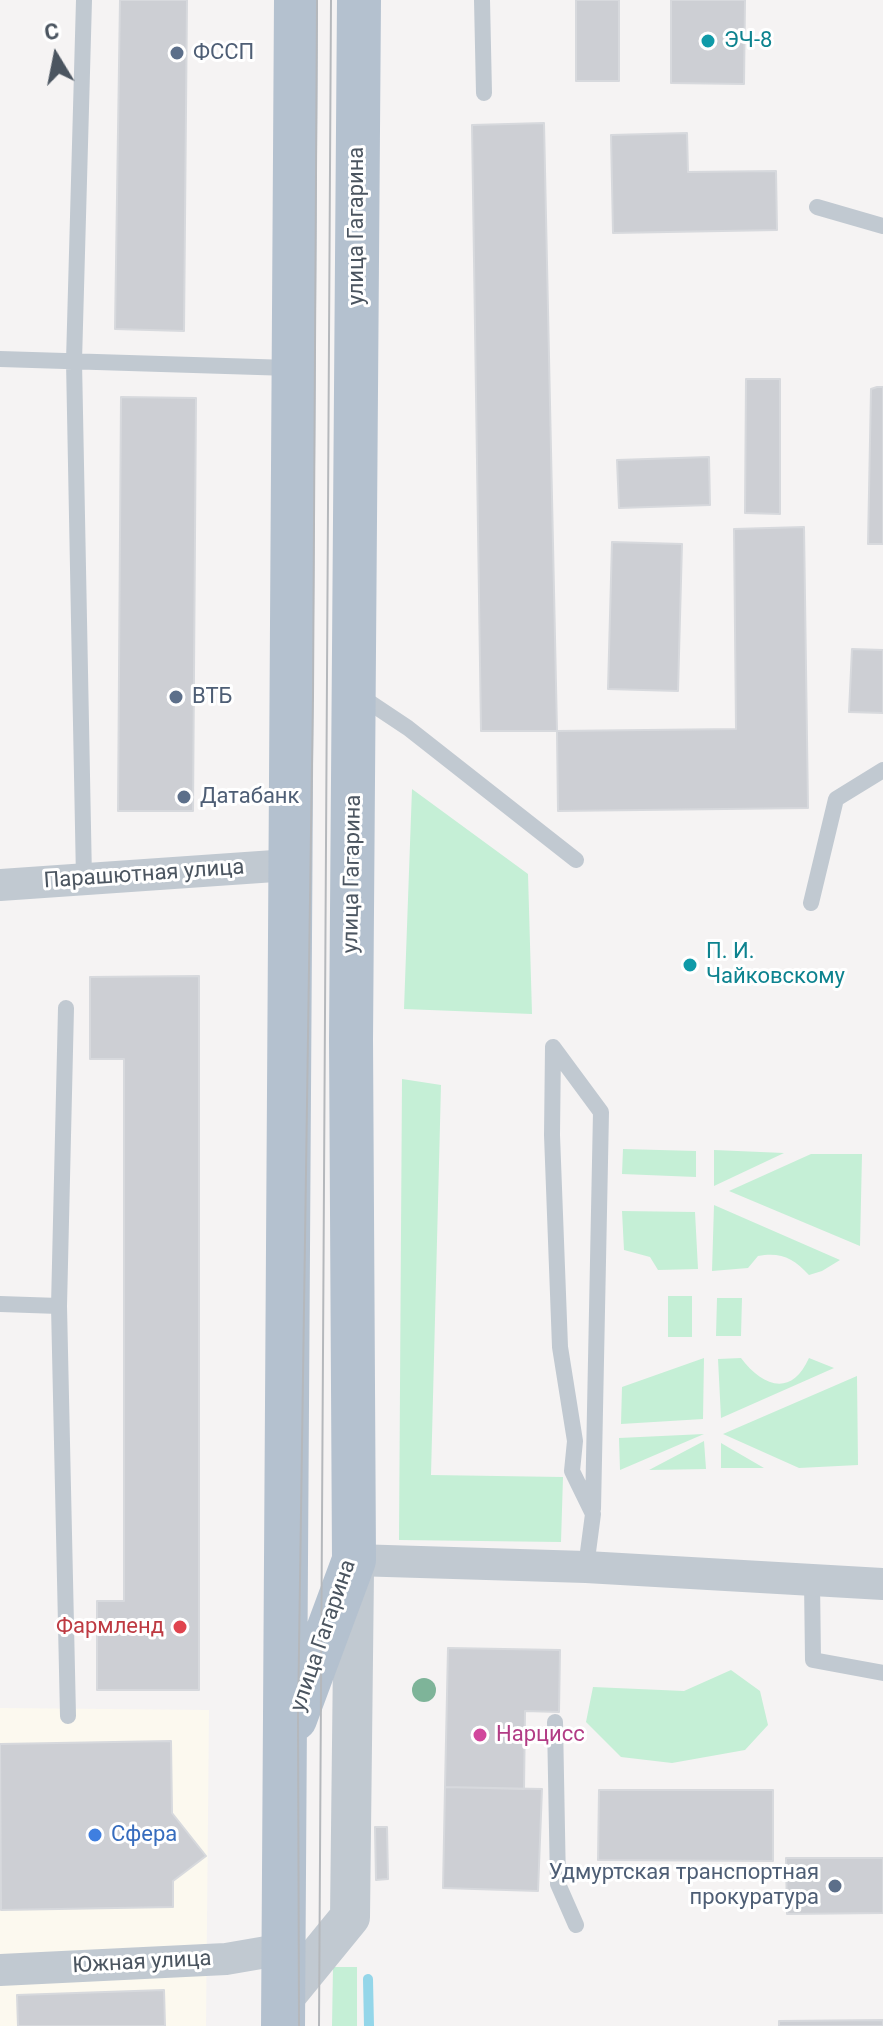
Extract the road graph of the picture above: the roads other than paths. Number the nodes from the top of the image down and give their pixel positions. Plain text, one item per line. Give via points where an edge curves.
1 (84, 0) edge
2 (296, 0) edge
3 (359, 0) edge
4 (482, 0) edge
5 (484, 93) dead end
6 (817, 207) dead end
7 (883, 226) edge
8 (0, 359) edge
9 (74, 361) junction
10 (293, 368) junction
11 (355, 693) junction
12 (883, 770) edge
13 (576, 860) dead end
14 (289, 865) junction
15 (84, 879) junction
16 (0, 885) edge
17 (811, 903) dead end
18 (66, 1008) dead end
19 (0, 1304) edge
20 (59, 1306) junction
21 (593, 1514) junction
22 (354, 1560) junction
23 (586, 1567) junction
24 (812, 1581) junction
25 (883, 1584) edge
26 (883, 1673) edge
27 (68, 1716) dead end
28 (555, 1722) dead end
29 (286, 1733) junction
30 (576, 1925) dead end
31 (284, 1949) junction
32 (0, 1970) edge
33 (283, 2013) edge

1 - 9 lane
2 - 10 main road, улица Гагарина
3 - 11 main road, улица Гагарина
4 - 5 lane
6 - 7 lane
8 - 9 lane
9 - 10 lane
9 - 15 lane
10 - 14 main road, улица Гагарина
11 - 13 lane via 408,728
11 - 22 main road, улица Гагарина
12 - 17 lane via 836,799
14 - 15 street, Парашютная улица
14 - 29 main road, улица Гагарина
15 - 16 street, Парашютная улица
18 - 20 lane
19 - 20 lane
20 - 27 lane
21 - 21 lane via 572,1471 575,1441 560,1347 553,1047 601,1112
21 - 23 lane
22 - 23 street
22 - 29 main road, улица Гагарина via 298,1715
22 - 33 street via 350,1917
23 - 24 street
24 - 25 street
24 - 26 lane via 813,1660
28 - 30 lane via 558,1884
29 - 31 main road, улица Гагарина
31 - 32 street, Южная улица via 226,1959
31 - 33 main road, улица Гагарина

